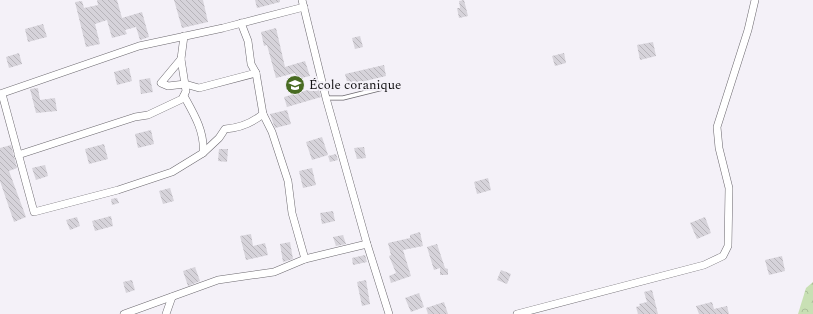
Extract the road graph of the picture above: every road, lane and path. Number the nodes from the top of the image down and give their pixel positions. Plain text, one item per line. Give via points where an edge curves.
1 (755, 0) edge
2 (303, 3) edge
3 (242, 23) junction
4 (184, 36) junction
5 (181, 59) junction
6 (256, 73) junction
7 (185, 84) junction
8 (391, 86) dead end
9 (1, 94) edge
10 (184, 96) junction
11 (326, 98) junction
12 (263, 114) junction
13 (204, 153) junction
14 (18, 155) junction
15 (367, 244) junction
16 (305, 259) junction
17 (172, 297) junction
18 (124, 314) edge
19 (166, 314) edge
20 (389, 314) edge
21 (517, 314) edge

1 - 21 street via 717,127 728,188 728,246 723,256 704,265
2 - 3 street
2 - 11 street
3 - 4 street
3 - 6 street via 248,41 251,64
4 - 5 street
4 - 9 street via 139,46
5 - 7 street
5 - 7 street via 161,83 168,86
6 - 7 street via 199,88
6 - 12 street
7 - 10 street
8 - 11 lane via 343,98
9 - 14 street
10 - 13 street via 196,116 204,141
10 - 14 street via 148,115
11 - 15 street
12 - 13 street via 248,124 235,129 225,129
12 - 16 street via 288,181 292,213
13 - 14 street via 172,172 118,190 34,212
15 - 16 street
15 - 20 street
16 - 17 street via 274,272 218,280
17 - 18 street
17 - 19 street

